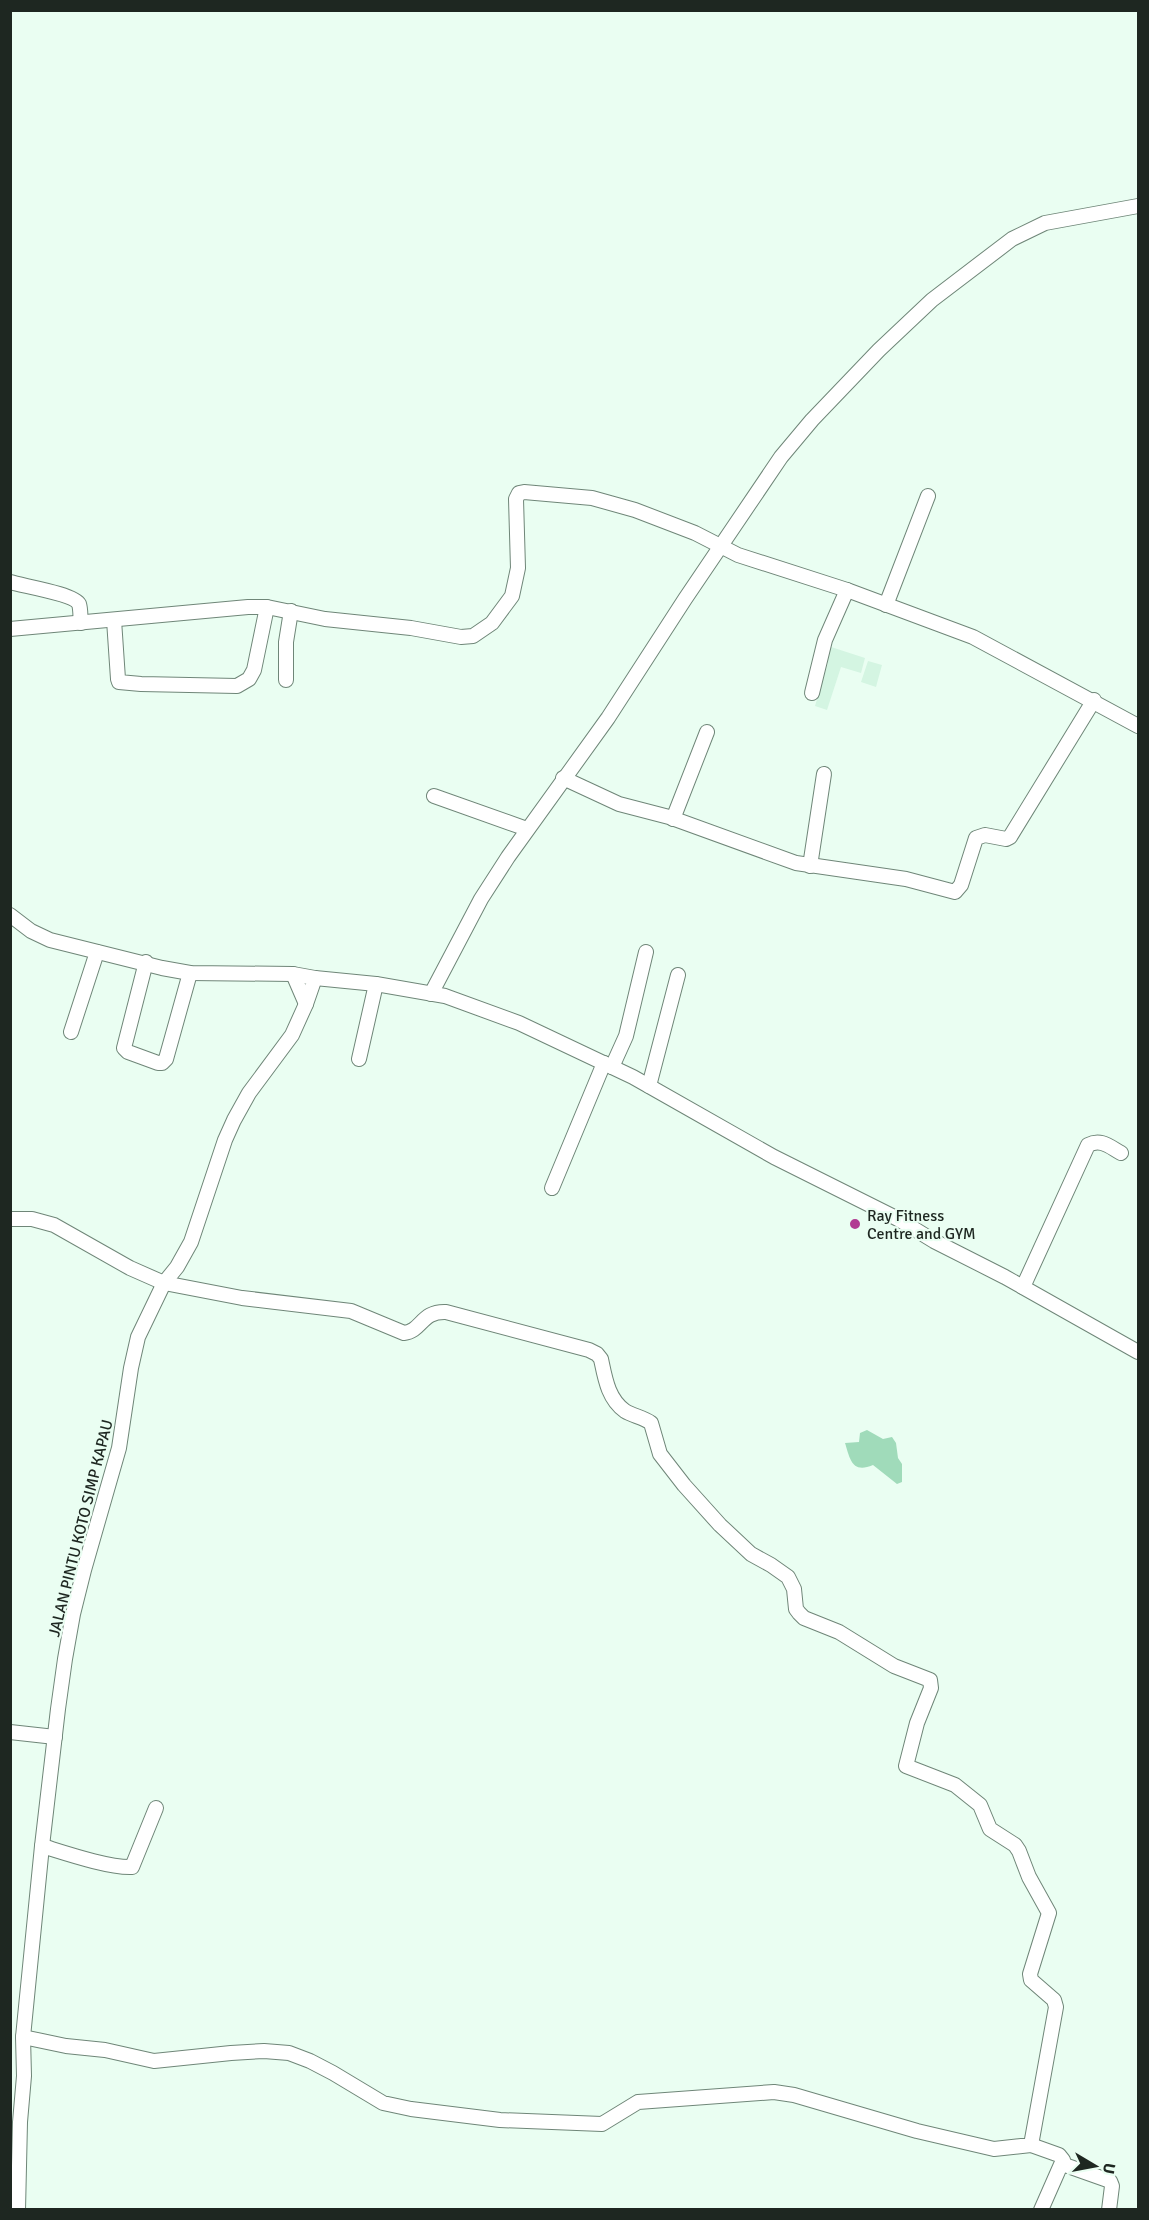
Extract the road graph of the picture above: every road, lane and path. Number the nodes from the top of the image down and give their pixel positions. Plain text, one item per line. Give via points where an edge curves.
1 (1138, 207) edge
2 (928, 496) dead end
3 (722, 547) junction
4 (11, 584) edge
5 (847, 590) junction
6 (886, 605) junction
7 (267, 607) junction
8 (291, 611) junction
9 (114, 620) junction
10 (81, 624) junction
11 (10, 629) edge
12 (286, 680) dead end
13 (812, 693) dead end
14 (1094, 700) junction
15 (1138, 726) edge
16 (707, 732) dead end
17 (824, 774) dead end
18 (564, 778) junction
19 (434, 796) dead end
20 (673, 819) junction
21 (527, 829) junction
22 (810, 866) junction
23 (10, 915) edge
24 (97, 952) junction
25 (646, 952) dead end
26 (146, 963) junction
27 (190, 973) junction
28 (293, 974) junction
29 (678, 975) dead end
30 (315, 978) junction
31 (376, 984) junction
32 (431, 994) junction
33 (306, 1004) junction
34 (71, 1032) dead end
35 (359, 1059) dead end
36 (608, 1065) junction
37 (649, 1086) junction
38 (1121, 1153) dead end
39 (552, 1188) dead end
40 (10, 1219) edge
41 (164, 1283) junction
42 (1023, 1287) junction
43 (1138, 1352) edge
44 (10, 1732) edge
45 (55, 1737) junction
46 (156, 1808) dead end
47 (42, 1846) junction
48 (10, 2008) edge
49 (26, 2010) junction
50 (23, 2037) junction
51 (17, 2075) edge
52 (15, 2122) edge
53 (1031, 2145) junction
54 (1062, 2164) junction
55 (1114, 2208) edge
56 (18, 2210) edge
57 (1041, 2210) edge

1 - 3 street via 1026,231 932,300 812,420
2 - 6 street
3 - 5 street
3 - 8 street via 621,506 592,498 524,492 516,499 518,568 512,596 492,623 473,636 325,619
3 - 18 street
4 - 10 street via 68,596 80,606
5 - 6 street
5 - 13 street via 825,640
6 - 14 street via 973,637
7 - 8 street
7 - 9 street
7 - 9 street via 254,670 249,679 237,686 119,682
8 - 12 street
9 - 10 street
10 - 11 street
14 - 15 street
14 - 22 street via 1010,837 976,838 961,885 955,892 906,879
16 - 20 street
17 - 22 street
18 - 20 street via 619,804
18 - 21 street
19 - 21 street
20 - 22 street
21 - 32 street via 481,899
23 - 24 street via 50,940
24 - 26 street
24 - 34 street
25 - 36 street via 626,1036
26 - 27 street
26 - 27 street via 124,1047 159,1063 166,1059
27 - 28 street
28 - 30 street
28 - 33 street
29 - 37 street
30 - 31 street
30 - 33 street, JALAN PINTU KOTO SIMP KAPAU
31 - 32 street
31 - 35 street
32 - 36 street via 491,1012
33 - 41 street, JALAN PINTU KOTO SIMP KAPAU via 292,1035 234,1120 190,1242
36 - 37 street
36 - 39 street
37 - 42 street via 774,1157
38 - 42 street via 1101,1142 1088,1145
40 - 41 street via 54,1226
41 - 45 street, JALAN PINTU KOTO SIMP KAPAU via 138,1337 119,1448 73,1614
41 - 53 street via 242,1298 351,1311 404,1333 414,1330 433,1313 447,1312 590,1350 601,1359 611,1395 624,1410 651,1423 660,1454 684,1485 751,1554 788,1577 796,1609 804,1618 839,1632 894,1666 930,1680 931,1688 916,1723 906,1766 955,1785 980,1805 990,1829 1019,1851 1049,1913 1030,1980 1054,2000 1056,2007
42 - 43 street
44 - 45 street
45 - 47 street, JALAN PINTU KOTO SIMP KAPAU
46 - 47 street via 132,1867
47 - 49 street, JALAN PINTU KOTO SIMP KAPAU
48 - 49 street
49 - 50 street, JALAN PINTU KOTO SIMP KAPAU
50 - 51 street, JALAN PINTU KOTO SIMP KAPAU
50 - 53 street via 154,2061 264,2051 289,2053 333,2073 383,2103 501,2120 602,2124 638,2102 774,2092 994,2149
51 - 52 street, JALAN PINTU KOTO SIMP KAPAU
52 - 56 street, JALAN PINTU KOTO SIMP KAPAU
53 - 54 street via 1059,2155
54 - 55 street via 1110,2181
54 - 57 street

